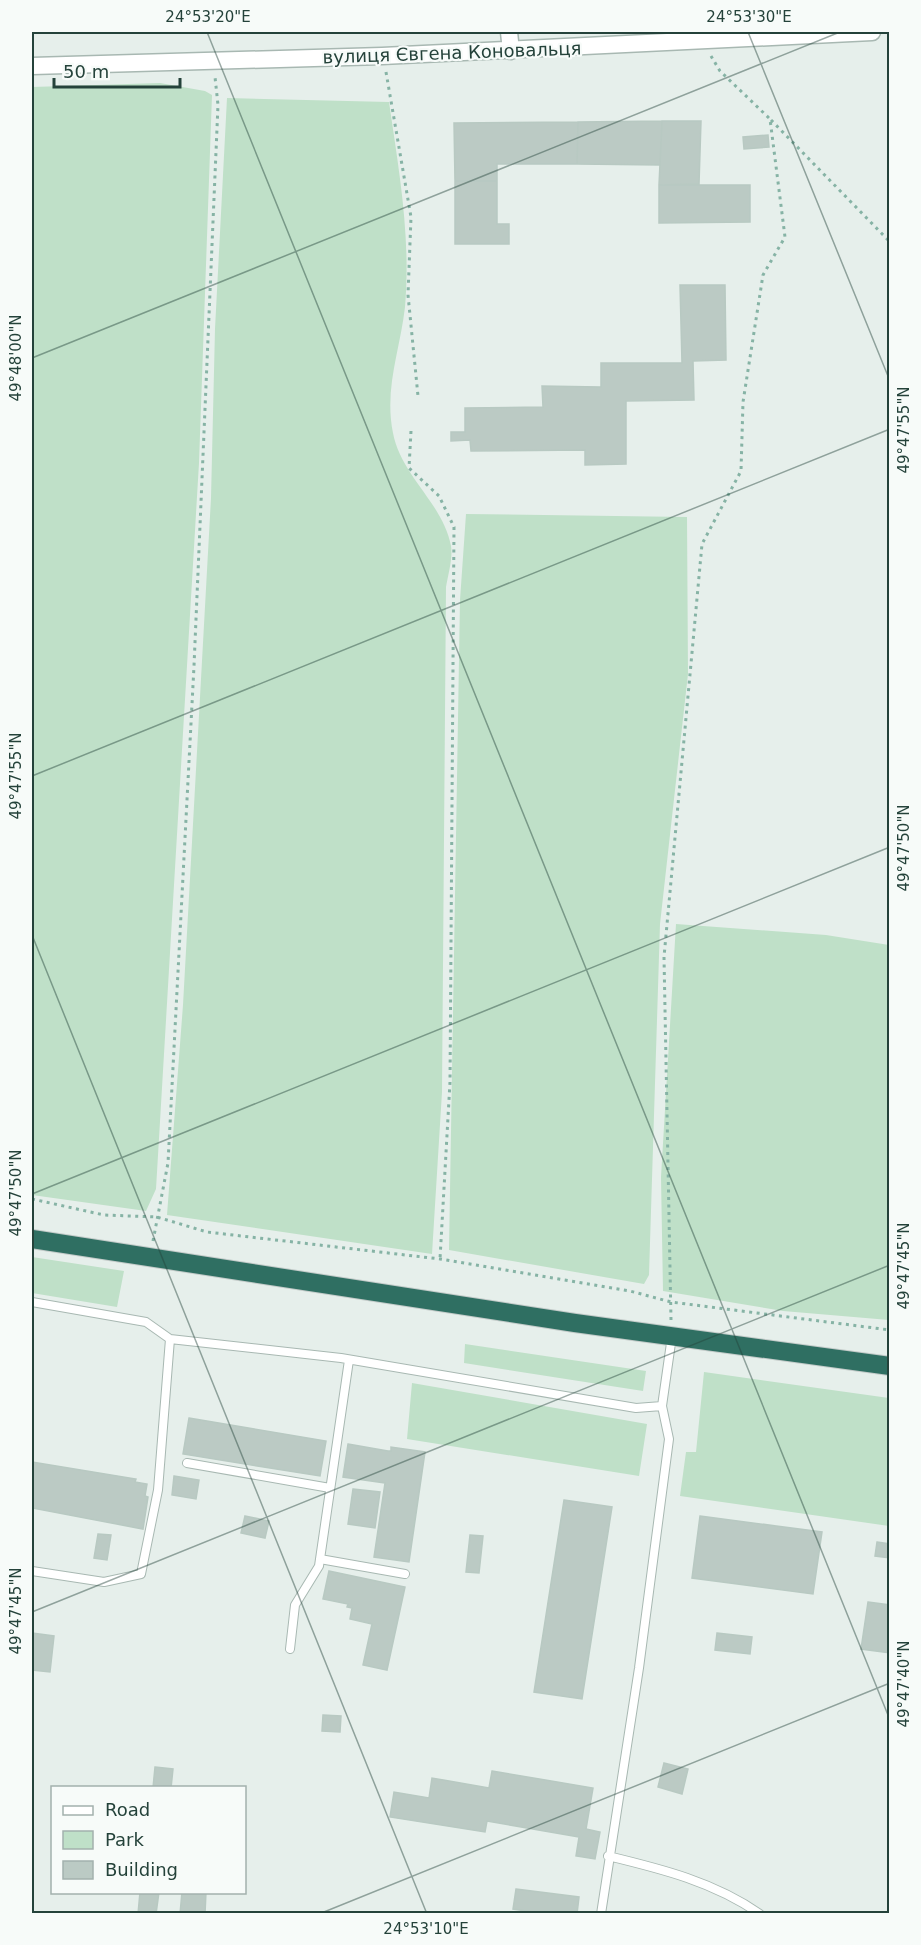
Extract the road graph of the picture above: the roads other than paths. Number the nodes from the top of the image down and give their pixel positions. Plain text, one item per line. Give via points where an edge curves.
1 (509, 32) edge
2 (872, 32) edge
3 (511, 51) junction
4 (32, 66) edge
5 (32, 1239) edge
6 (32, 1302) edge
7 (672, 1336) junction
8 (171, 1339) junction
9 (349, 1360) junction
10 (890, 1366) edge
11 (662, 1406) junction
12 (187, 1463) dead end
13 (330, 1488) junction
14 (320, 1559) junction
15 (32, 1572) edge
16 (405, 1574) dead end
17 (290, 1649) dead end
18 (608, 1856) junction
19 (600, 1914) edge
20 (760, 1914) edge

1 - 3 street
2 - 3 street, вулиця Євгена Коновальця
3 - 4 street, вулиця Євгена Коновальця
5 - 7 highway
6 - 8 lane via 146,1322
7 - 10 highway
7 - 11 lane
8 - 9 lane
8 - 15 lane via 158,1490 141,1574 104,1582
9 - 11 lane via 636,1408
9 - 13 lane
11 - 18 lane via 669,1439 639,1668
12 - 13 lane
13 - 14 lane
14 - 16 lane
14 - 17 lane via 296,1605
18 - 19 lane
18 - 20 lane via 682,1874 742,1901

